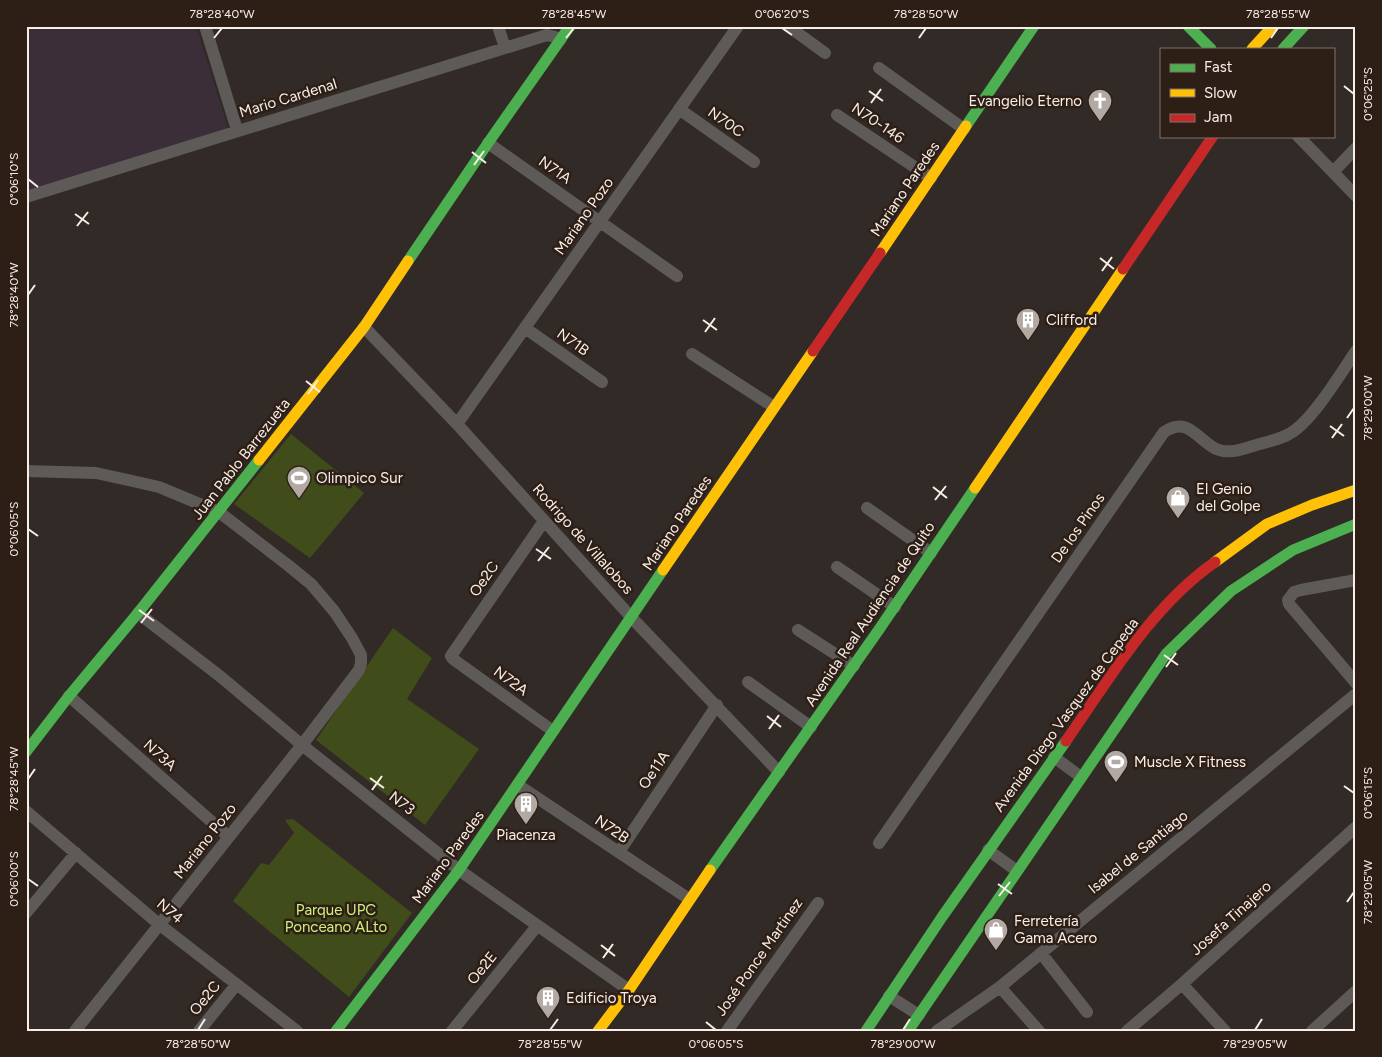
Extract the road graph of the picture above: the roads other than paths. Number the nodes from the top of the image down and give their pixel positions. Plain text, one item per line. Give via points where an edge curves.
1 (205, 26) edge
2 (498, 26) edge
3 (570, 26) edge
4 (738, 26) edge
5 (788, 26) edge
6 (1034, 26) edge
7 (1188, 26) edge
8 (1273, 26) edge
9 (1304, 26) edge
10 (560, 40) junction
11 (505, 48) junction
12 (1210, 48) edge
13 (1253, 48) edge
14 (1283, 48) edge
15 (825, 53) dead end
16 (879, 68) dead end
17 (679, 109) junction
18 (837, 115) dead end
19 (964, 129) junction
20 (237, 130) junction
21 (1212, 138) edge
22 (1300, 138) edge
23 (488, 143) junction
24 (1356, 148) edge
25 (754, 162) dead end
26 (1333, 172) junction
27 (928, 176) junction
28 (1356, 196) edge
29 (26, 197) edge
30 (600, 221) junction
31 (677, 276) dead end
32 (364, 327) junction
33 (525, 328) junction
34 (1356, 351) edge
35 (692, 354) dead end
36 (602, 382) dead end
37 (774, 407) junction
38 (457, 424) junction
39 (26, 471) edge
40 (1356, 490) edge
41 (866, 508) dead end
42 (219, 512) junction
43 (544, 521) junction
44 (1356, 524) edge
45 (931, 553) junction
46 (837, 567) dead end
47 (1356, 580) edge
48 (895, 606) junction
49 (138, 613) junction
50 (631, 616) junction
51 (798, 630) dead end
52 (452, 656) joint
53 (854, 666) junction
54 (748, 682) dead end
55 (1356, 683) edge
56 (1356, 694) edge
57 (69, 696) junction
58 (717, 705) junction
59 (811, 727) junction
60 (553, 731) junction
61 (302, 745) junction
62 (26, 752) edge
63 (1054, 757) junction
64 (779, 772) junction
65 (1081, 777) junction
66 (518, 784) junction
67 (26, 811) edge
68 (1356, 827) edge
69 (229, 838) junction
70 (879, 843) dead end
71 (988, 850) junction
72 (618, 852) junction
73 (76, 853) junction
74 (459, 870) junction
75 (1017, 871) junction
76 (689, 899) junction
77 (818, 903) dead end
78 (26, 913) edge
79 (160, 925) junction
80 (537, 926) junction
81 (1041, 953) junction
82 (1182, 984) junction
83 (236, 985) junction
84 (1000, 987) junction
85 (629, 990) junction
86 (1356, 991) edge
87 (889, 996) junction
88 (1088, 1012) dead end
89 (919, 1015) junction
90 (76, 1031) edge
91 (199, 1031) edge
92 (297, 1031) edge
93 (336, 1031) edge
94 (452, 1031) edge
95 (598, 1031) edge
96 (727, 1031) edge
97 (866, 1031) edge
98 (908, 1031) edge
99 (937, 1031) edge
100 (1039, 1031) edge
101 (1127, 1031) edge
102 (1225, 1031) edge
103 (1312, 1031) edge

1 - 20 street
2 - 11 street
3 - 10 main road, Juan Pablo Barrezueta
4 - 17 street, Mariano Pozo
5 - 15 street
6 - 19 main road, Mariano Paredes
7 - 12 main road
8 - 13 main road
9 - 14 main road
10 - 11 street, Mario Cardenal via 547,35
10 - 23 main road, Juan Pablo Barrezueta
11 - 20 street, Mario Cardenal
16 - 19 street
17 - 25 street, N70C
17 - 30 street, Mariano Pozo
18 - 27 street, N70-146
19 - 27 main road, Mariano Paredes
20 - 29 street, Mario Cardenal
21 - 45 main road, Avenida Real Audiencia de Quito
22 - 26 street
23 - 30 street, N71A
23 - 32 main road, Juan Pablo Barrezueta
24 - 26 street
26 - 28 street
27 - 37 main road, Mariano Paredes
30 - 31 street, N71A
30 - 33 street, Mariano Pozo
32 - 38 street, Rodrigo de Villalobos
32 - 42 main road, Juan Pablo Barrezueta
33 - 36 street, N71B
33 - 38 street, Mariano Pozo
34 - 70 street, De los Pinos via 1312,413 1289,435 1227,452 1216,449 1186,427 1171,427 1164,432
35 - 37 street
37 - 50 main road, Mariano Paredes
38 - 43 street, Rodrigo de Villalobos
39 - 42 street via 96,473 159,488
40 - 63 main road, Avenida Diego Vasquez de Cepeda via 1266,524 1193,577 1142,633
41 - 45 street
42 - 49 main road, Juan Pablo Barrezueta
42 - 61 street, Mariano Pozo via 316,591 334,611 361,655 358,670
43 - 50 street, Rodrigo de Villalobos
43 - 52 street, Oe2C
44 - 65 main road via 1293,550 1231,591 1166,654
45 - 48 main road, Avenida Real Audiencia de Quito
46 - 48 street
47 - 55 street via 1300,590 1288,600
48 - 53 main road, Avenida Real Audiencia de Quito
49 - 57 main road, Juan Pablo Barrezueta
49 - 61 street, N73 via 221,676
50 - 58 street, Rodrigo de Villalobos
50 - 60 main road, Mariano Paredes
51 - 53 street
52 - 60 street, N72A
53 - 59 main road, Avenida Real Audiencia de Quito
54 - 59 street
56 - 81 street, Isabel de Santiago
57 - 62 main road, Juan Pablo Barrezueta
57 - 69 street, N73A
58 - 64 street, Rodrigo de Villalobos
58 - 72 street, Oe11A
59 - 64 main road, Avenida Real Audiencia de Quito
60 - 66 main road, Mariano Paredes
61 - 69 street, Mariano Pozo
61 - 74 street, N73
63 - 65 street
63 - 71 main road, Avenida Diego Vasquez de Cepeda
64 - 76 main road, Avenida Real Audiencia de Quito
65 - 75 main road
66 - 72 street, N72B
66 - 74 main road, Mariano Paredes
67 - 73 street, N74
68 - 82 street, Josefa Tinajero
69 - 79 street, Mariano Pozo
71 - 75 street
71 - 87 main road, Avenida Diego Vasquez de Cepeda
72 - 76 street, N72B
73 - 78 street
73 - 79 street, N74
74 - 80 street, N73
74 - 93 main road, Mariano Paredes
75 - 89 main road
76 - 85 main road, Avenida Real Audiencia de Quito
77 - 96 street, José Ponce Martinez
79 - 83 street, N74
79 - 90 street, Mariano Pozo
80 - 85 street, N73
80 - 94 street, Oe2E
81 - 84 street, Isabel de Santiago
81 - 88 street
82 - 101 street, Josefa Tinajero
82 - 102 street
83 - 91 street, Oe2C
83 - 92 street, N74
84 - 99 street, Isabel de Santiago
84 - 100 street
85 - 95 main road, Avenida Real Audiencia de Quito
86 - 103 street
87 - 89 street
87 - 97 main road, Avenida Diego Vasquez de Cepeda
89 - 98 main road

